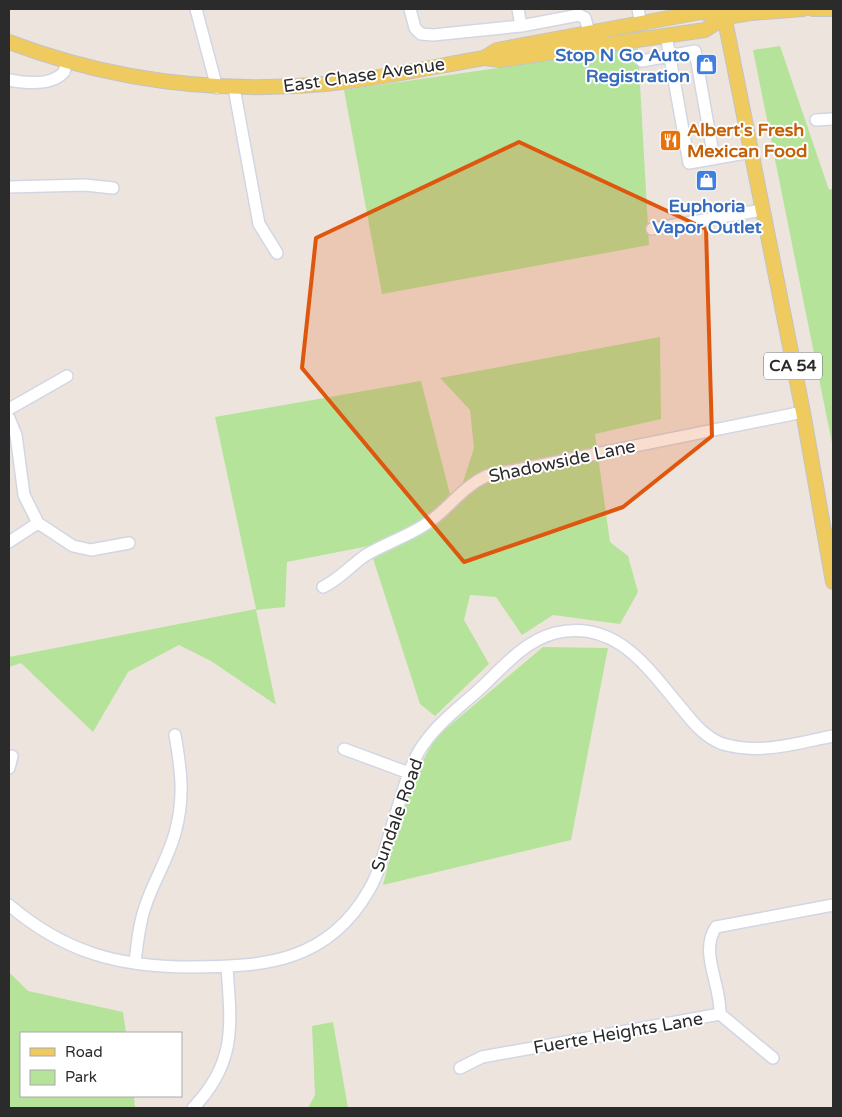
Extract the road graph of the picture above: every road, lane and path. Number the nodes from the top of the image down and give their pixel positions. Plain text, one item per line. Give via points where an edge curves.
1 (196, 9) edge
2 (410, 9) edge
3 (518, 9) edge
4 (638, 9) edge
5 (803, 9) edge
6 (813, 9) edge
7 (833, 9) edge
8 (724, 13) edge
9 (640, 23) junction
10 (521, 26) junction
11 (589, 32) junction
12 (666, 35) junction
13 (9, 42) edge
14 (670, 56) junction
15 (484, 58) junction
16 (67, 61) junction
17 (642, 61) dead end
18 (9, 80) edge
19 (217, 88) junction
20 (234, 88) junction
21 (833, 119) edge
22 (816, 120) dead end
23 (751, 152) junction
24 (714, 159) junction
25 (9, 187) edge
26 (113, 188) dead end
27 (762, 210) junction
28 (652, 229) dead end
29 (276, 253) dead end
30 (67, 376) dead end
31 (9, 409) edge
32 (802, 412) junction
33 (9, 418) edge
34 (38, 522) junction
35 (9, 542) edge
36 (129, 543) dead end
37 (833, 582) edge
38 (323, 587) dead end
39 (175, 735) dead end
40 (833, 736) edge
41 (344, 749) dead end
42 (12, 756) dead end
43 (9, 768) edge
44 (410, 773) junction
45 (833, 904) edge
46 (9, 905) edge
47 (135, 963) junction
48 (227, 967) junction
49 (720, 1014) junction
50 (773, 1058) dead end
51 (460, 1068) dead end
52 (193, 1108) edge

1 - 19 street
2 - 10 street via 415,28 421,34
3 - 10 street
4 - 9 street
5 - 8 main road, East Chase Avenue
6 - 7 main road
8 - 9 main road, East Chase Avenue via 701,12
8 - 12 main road, East Chase Avenue via 704,30
8 - 23 main road, CA 54
9 - 11 main road, East Chase Avenue
10 - 11 street via 579,15 584,18
11 - 15 main road, East Chase Avenue via 498,50
12 - 14 street
12 - 15 main road, East Chase Avenue via 500,60
13 - 16 main road, East Chase Avenue
14 - 17 street
14 - 24 street via 689,163
14 - 24 street via 695,51
15 - 20 main road, East Chase Avenue via 334,83
16 - 18 street via 64,72 52,80
16 - 19 main road, East Chase Avenue via 172,84
19 - 20 main road, East Chase Avenue
20 - 29 street via 259,224
21 - 22 street
23 - 24 street
23 - 27 main road, CA 54
25 - 26 street
27 - 28 street
27 - 32 main road, CA 54
30 - 31 street
32 - 37 main road, CA 54
32 - 38 street, Shadowside Lane via 486,476 466,487 439,514 420,527 368,554
33 - 34 street via 16,435 24,495
34 - 35 street
34 - 36 street via 68,543 91,550
39 - 47 street via 182,772 181,802 175,832 145,908
40 - 44 street, Sundale Road via 756,750 709,738 637,655 596,633 574,631 542,637 520,652 425,741
41 - 44 street
42 - 43 street
44 - 48 street, Sundale Road via 371,887 348,922 308,950 280,961
45 - 49 street, Fuerte Heights Lane via 716,927 708,943 721,998
46 - 47 street, Sundale Road via 59,940 110,959
47 - 48 street, Sundale Road
48 - 52 street via 229,1044 217,1077
49 - 50 street
49 - 51 street, Fuerte Heights Lane via 482,1057

